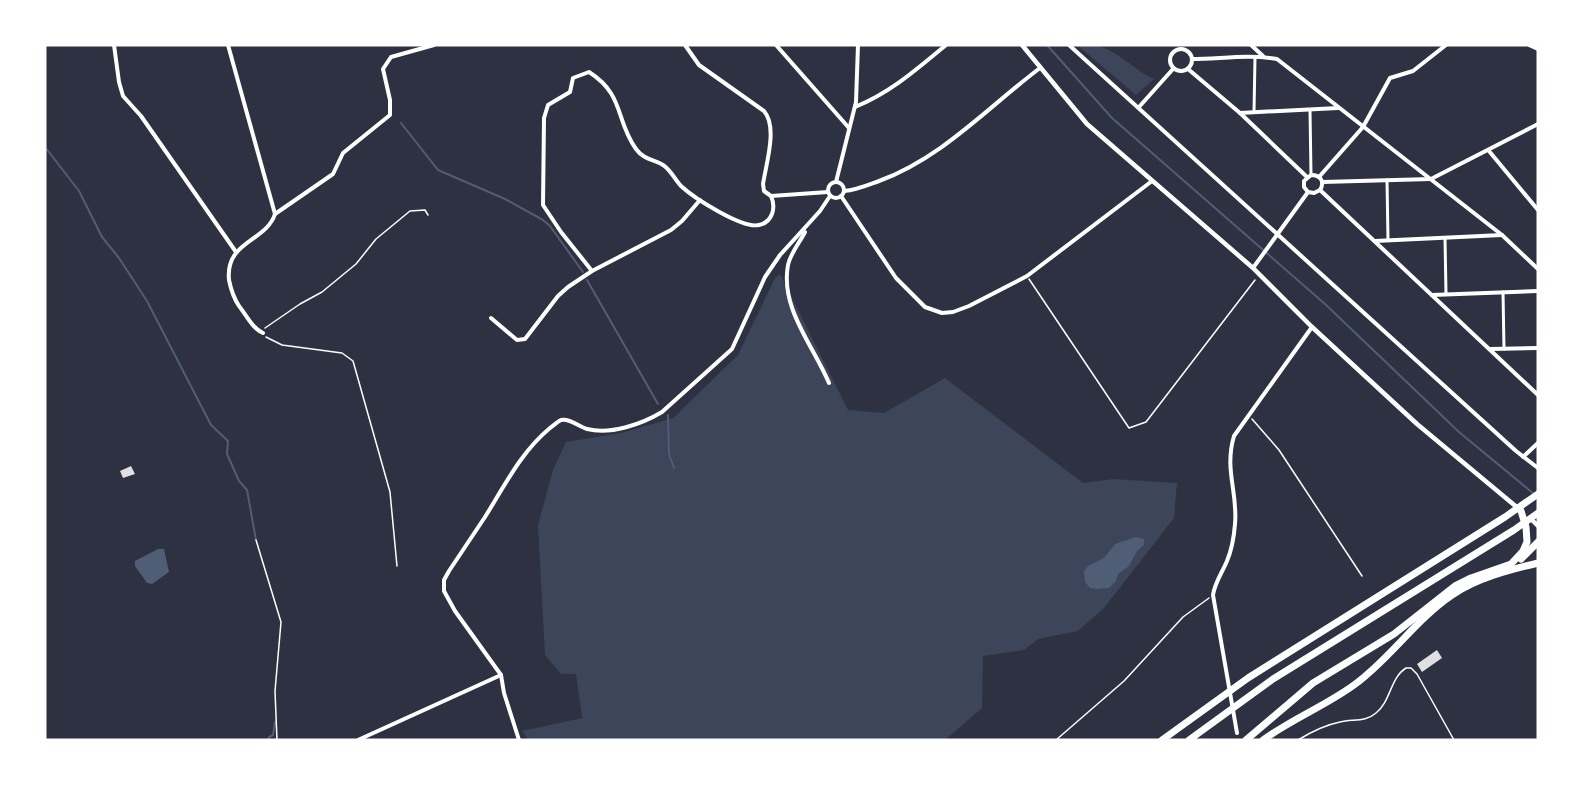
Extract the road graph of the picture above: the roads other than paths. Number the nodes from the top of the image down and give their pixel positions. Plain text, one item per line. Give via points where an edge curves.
1 (114, 45) edge
2 (228, 45) edge
3 (434, 45) edge
4 (685, 45) edge
5 (776, 45) edge
6 (858, 45) edge
7 (946, 45) edge
8 (1022, 45) edge
9 (1069, 45) edge
10 (1251, 45) edge
11 (1446, 45) edge
12 (1528, 45) edge
13 (1178, 47) edge
14 (1538, 49) edge
15 (1255, 55) junction
16 (1264, 56) junction
17 (1192, 59) junction
18 (1041, 68) junction
19 (1173, 69) junction
20 (1188, 69) junction
21 (855, 107) junction
22 (1139, 108) junction
23 (1338, 108) junction
24 (1310, 110) junction
25 (1254, 112) junction
26 (1240, 113) junction
27 (1538, 124) edge
28 (1363, 127) junction
29 (849, 128) junction
30 (1489, 151) junction
31 (1309, 176) junction
32 (1319, 177) junction
33 (1431, 179) junction
34 (1387, 180) junction
35 (1152, 181) junction
36 (836, 182) junction
37 (1322, 182) junction
38 (1320, 190) junction
39 (844, 191) junction
40 (1308, 192) junction
41 (829, 194) junction
42 (771, 196) junction
43 (841, 196) junction
44 (700, 200) junction
45 (1538, 210) edge
46 (275, 214) junction
47 (807, 228) junction
48 (1278, 233) junction
49 (1502, 235) junction
50 (1445, 238) junction
51 (1388, 240) junction
52 (1375, 241) junction
53 (236, 252) junction
54 (1253, 268) junction
55 (1538, 269) edge
56 (592, 271) junction
57 (1538, 291) edge
58 (1503, 292) junction
59 (1446, 294) junction
60 (1432, 295) junction
61 (490, 318) dead end
62 (1311, 327) junction
63 (263, 333) road end
64 (1538, 348) edge
65 (1489, 349) junction
66 (1504, 349) junction
67 (829, 382) dead end
68 (1538, 395) edge
69 (1538, 443) edge
70 (1523, 457) junction
71 (1538, 468) edge
72 (1538, 494) edge
73 (1521, 511) junction
74 (1538, 513) edge
75 (1538, 526) edge
76 (1538, 542) edge
77 (1537, 563) edge
78 (1511, 564) junction
79 (501, 675) junction
80 (1237, 733) dead end
81 (358, 740) edge
82 (519, 740) edge
83 (1162, 740) edge
84 (1189, 740) edge
85 (1246, 740) edge
86 (1263, 740) edge

1 - 53 street via 123,96
2 - 46 street
3 - 46 street via 391,57 383,69 390,115 343,153 333,174
4 - 42 street via 699,65 770,117 762,184
5 - 29 street
6 - 21 street
7 - 21 street via 893,88
8 - 18 street
9 - 22 street
10 - 16 street
11 - 28 street via 1413,71 1390,78
12 - 14 street
13 - 17 street
13 - 19 street via 1170,57
15 - 16 street
15 - 17 street
15 - 25 street
16 - 23 street via 1277,59
17 - 20 street
18 - 35 street via 1087,124
18 - 39 street via 928,158 895,175
19 - 20 street
19 - 22 street
20 - 26 street
21 - 29 street
22 - 48 street
23 - 24 street
23 - 28 street
24 - 25 street
24 - 31 street
25 - 26 street
26 - 31 street
27 - 30 street
28 - 32 street
28 - 33 street
29 - 36 street
30 - 33 street
30 - 45 street
31 - 32 street
31 - 40 street via 1304,185
32 - 37 street
33 - 34 street
33 - 49 street
34 - 37 street
34 - 51 street
35 - 43 street via 1027,276 953,312 933,311 916,300 896,278
35 - 54 street
36 - 39 street
36 - 41 street
37 - 38 street
38 - 40 street
38 - 52 street
39 - 43 street
40 - 48 street
41 - 42 street
41 - 43 street
41 - 47 street
42 - 44 street via 773,210 768,221 759,225 739,221
44 - 56 street via 671,230
44 - 56 street via 663,165 651,161 636,148 614,97 600,80 589,72 573,78 570,92 548,105 544,118 543,205
46 - 53 street via 273,222
47 - 67 street via 788,264 787,294
47 - 79 street via 765,277 732,349 662,412 636,424 603,430 589,430 562,420 521,457 443,585 455,611
48 - 54 street
48 - 70 street
49 - 50 street
49 - 55 street
50 - 51 street
50 - 59 street
51 - 52 street
52 - 60 street
53 - 63 street via 228,270 230,289 255,330
54 - 62 street
56 - 61 street via 563,291 525,339 517,340
57 - 58 street
58 - 59 street
58 - 66 street
59 - 60 street
60 - 65 street
62 - 73 street via 1417,424
62 - 80 street via 1234,436 1230,449 1235,525 1230,552 1213,595
64 - 66 street
65 - 66 street
65 - 68 street
69 - 70 street
70 - 71 street
72 - 83 highway via 1248,678
73 - 75 street
73 - 78 highway via 1527,542
74 - 84 highway via 1326,645
76 - 78 highway
77 - 86 highway via 1481,580 1453,594 1354,685
78 - 85 highway via 1455,586 1394,634 1313,683
79 - 81 street
79 - 82 street

